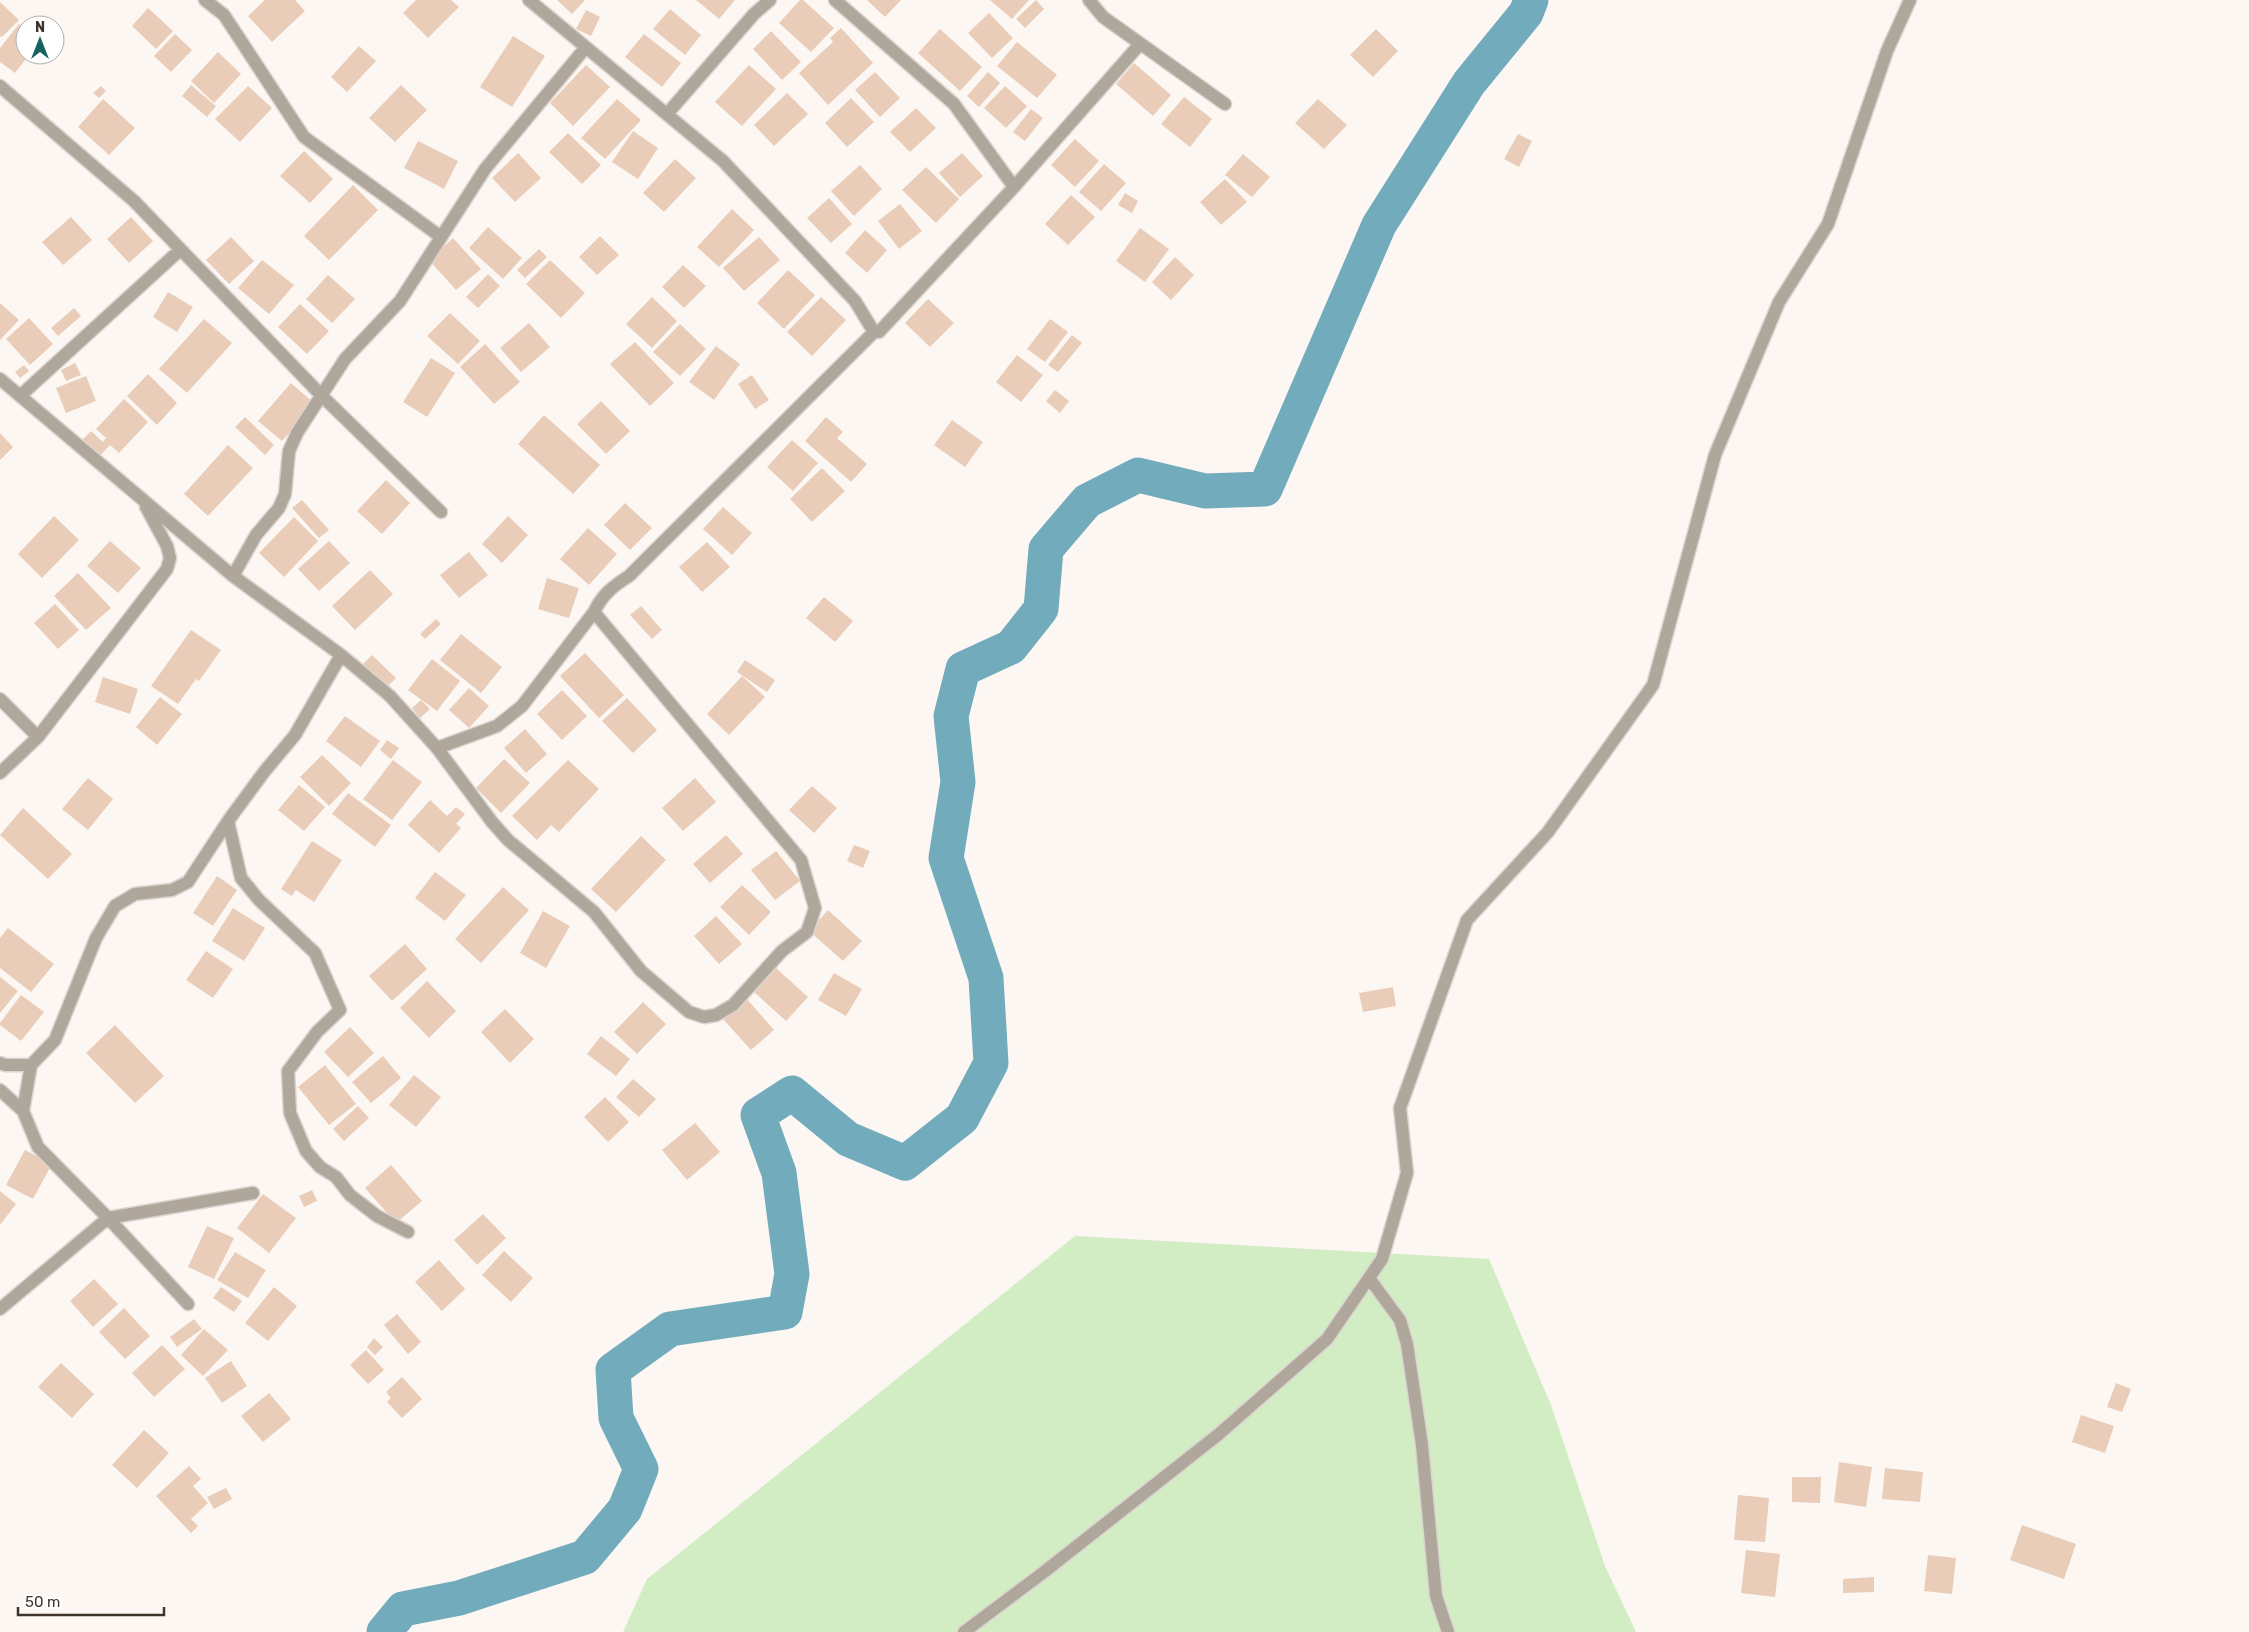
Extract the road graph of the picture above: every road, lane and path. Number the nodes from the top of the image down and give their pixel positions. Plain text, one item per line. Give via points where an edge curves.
1 (205, 0) edge
2 (529, 0) edge
3 (770, 0) edge
4 (835, 0) edge
5 (1089, 0) edge
6 (1910, 0) edge
7 (1140, 44) junction
8 (586, 47) junction
9 (0, 86) edge
10 (1225, 104) dead end
11 (667, 114) junction
12 (1014, 187) junction
13 (441, 237) junction
14 (180, 250) junction
15 (874, 332) junction
16 (0, 379) edge
17 (20, 396) junction
18 (322, 396) junction
19 (142, 500) junction
20 (441, 512) dead end
21 (233, 576) junction
22 (594, 612) junction
23 (341, 655) junction
24 (0, 699) edge
25 (38, 737) junction
26 (437, 748) junction
27 (0, 773) edge
28 (228, 821) junction
29 (0, 1064) edge
30 (31, 1065) junction
31 (0, 1090) edge
32 (23, 1111) junction
33 (253, 1193) dead end
34 (108, 1218) junction
35 (408, 1232) dead end
36 (1369, 1278) junction
37 (188, 1304) dead end
38 (0, 1309) edge
39 (964, 1632) edge
40 (1448, 1632) edge

1 - 13 street via 224,15 304,137
2 - 8 street
3 - 11 street
4 - 12 street via 954,104
5 - 7 street via 1103,17
6 - 36 street via 1887,51 1828,224 1779,302 1716,455 1653,685 1548,832 1467,920 1400,1108 1407,1173 1382,1259
7 - 10 street
7 - 12 street
8 - 11 street
8 - 13 street via 485,169
9 - 14 street via 134,201
11 - 15 street via 723,161 856,300
12 - 15 street via 879,332
13 - 18 street via 400,302 345,359
14 - 17 street
14 - 18 street
15 - 22 street via 629,576 601,598
16 - 17 street
17 - 19 street
18 - 20 street
18 - 21 street via 289,451 285,494 279,508 256,534
19 - 21 street
19 - 25 street via 167,546 168,569
21 - 23 street
22 - 26 street via 522,706 496,726
22 - 26 street via 801,860 815,908 806,932 782,951 733,1005 716,1015 704,1017 688,1012 654,983 594,912 508,840
23 - 26 street via 390,696
23 - 28 street via 295,735
24 - 25 street
25 - 27 street
28 - 30 street via 188,882 172,890 135,894 115,906 96,938 55,1040
28 - 35 street via 241,878 259,900 315,953 340,1010 317,1032 288,1071 290,1112 306,1151 376,1216
29 - 30 street
30 - 32 street
31 - 32 street
32 - 34 street via 38,1147
33 - 34 street
34 - 37 street
34 - 38 street
36 - 39 street via 1320,1346 1219,1434
36 - 40 street via 1400,1320 1407,1344 1422,1445 1436,1596

